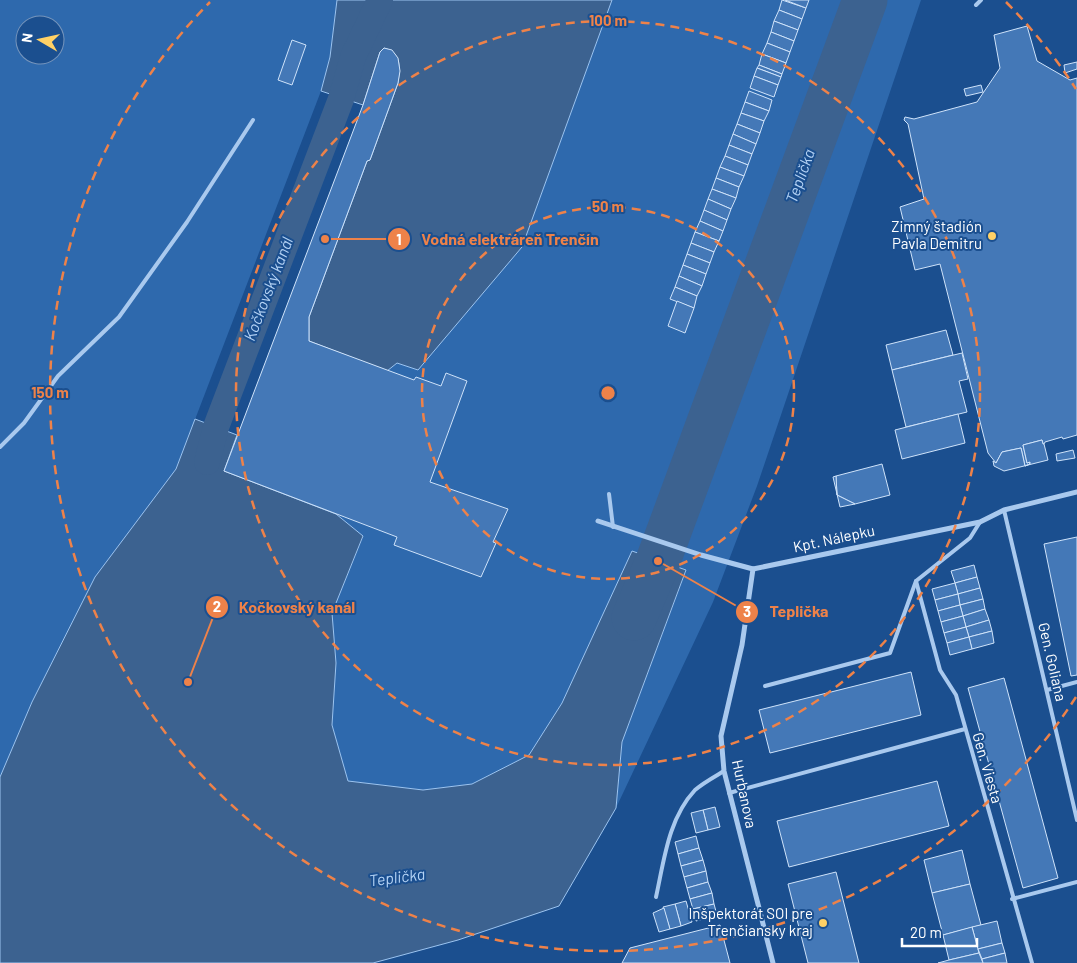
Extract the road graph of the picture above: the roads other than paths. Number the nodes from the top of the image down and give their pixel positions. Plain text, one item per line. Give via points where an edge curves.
1 (981, 0) edge
2 (976, 5) dead end
3 (253, 120) dead end
4 (0, 447) edge
5 (1077, 492) edge
6 (608, 494) dead end
7 (1004, 510) junction
8 (598, 521) dead end
9 (980, 522) junction
10 (613, 527) junction
11 (754, 569) junction
12 (916, 581) junction
13 (1077, 682) edge
14 (765, 686) dead end
15 (1047, 690) junction
16 (965, 728) junction
17 (724, 771) junction
18 (729, 793) junction
19 (1077, 820) edge
20 (1077, 882) edge
21 (656, 897) dead end
22 (1012, 899) junction
23 (773, 963) edge
24 (1032, 963) edge

1 - 2 lane
3 - 4 lane via 187,222 119,317 58,376 24,423
5 - 7 street, Kpt. Nálepku
6 - 10 lane
7 - 9 street, Kpt. Nálepku
7 - 15 lane, Gen. Goliana
8 - 10 street, Kpt. Nálepku
9 - 11 street, Kpt. Nálepku
9 - 12 lane via 970,538
10 - 11 street, Kpt. Nálepku
11 - 17 street, Hurbanova via 742,645 721,736
12 - 14 lane via 890,653
12 - 16 lane, Gen. Viesta via 940,670 956,695
13 - 15 lane
15 - 19 lane, Gen. Goliana
16 - 18 lane
16 - 22 lane, Gen. Viesta
17 - 18 street, Hurbanova
17 - 21 lane via 696,789 687,800 670,834
18 - 23 street, Hurbanova
20 - 22 lane
22 - 24 lane, Gen. Viesta

